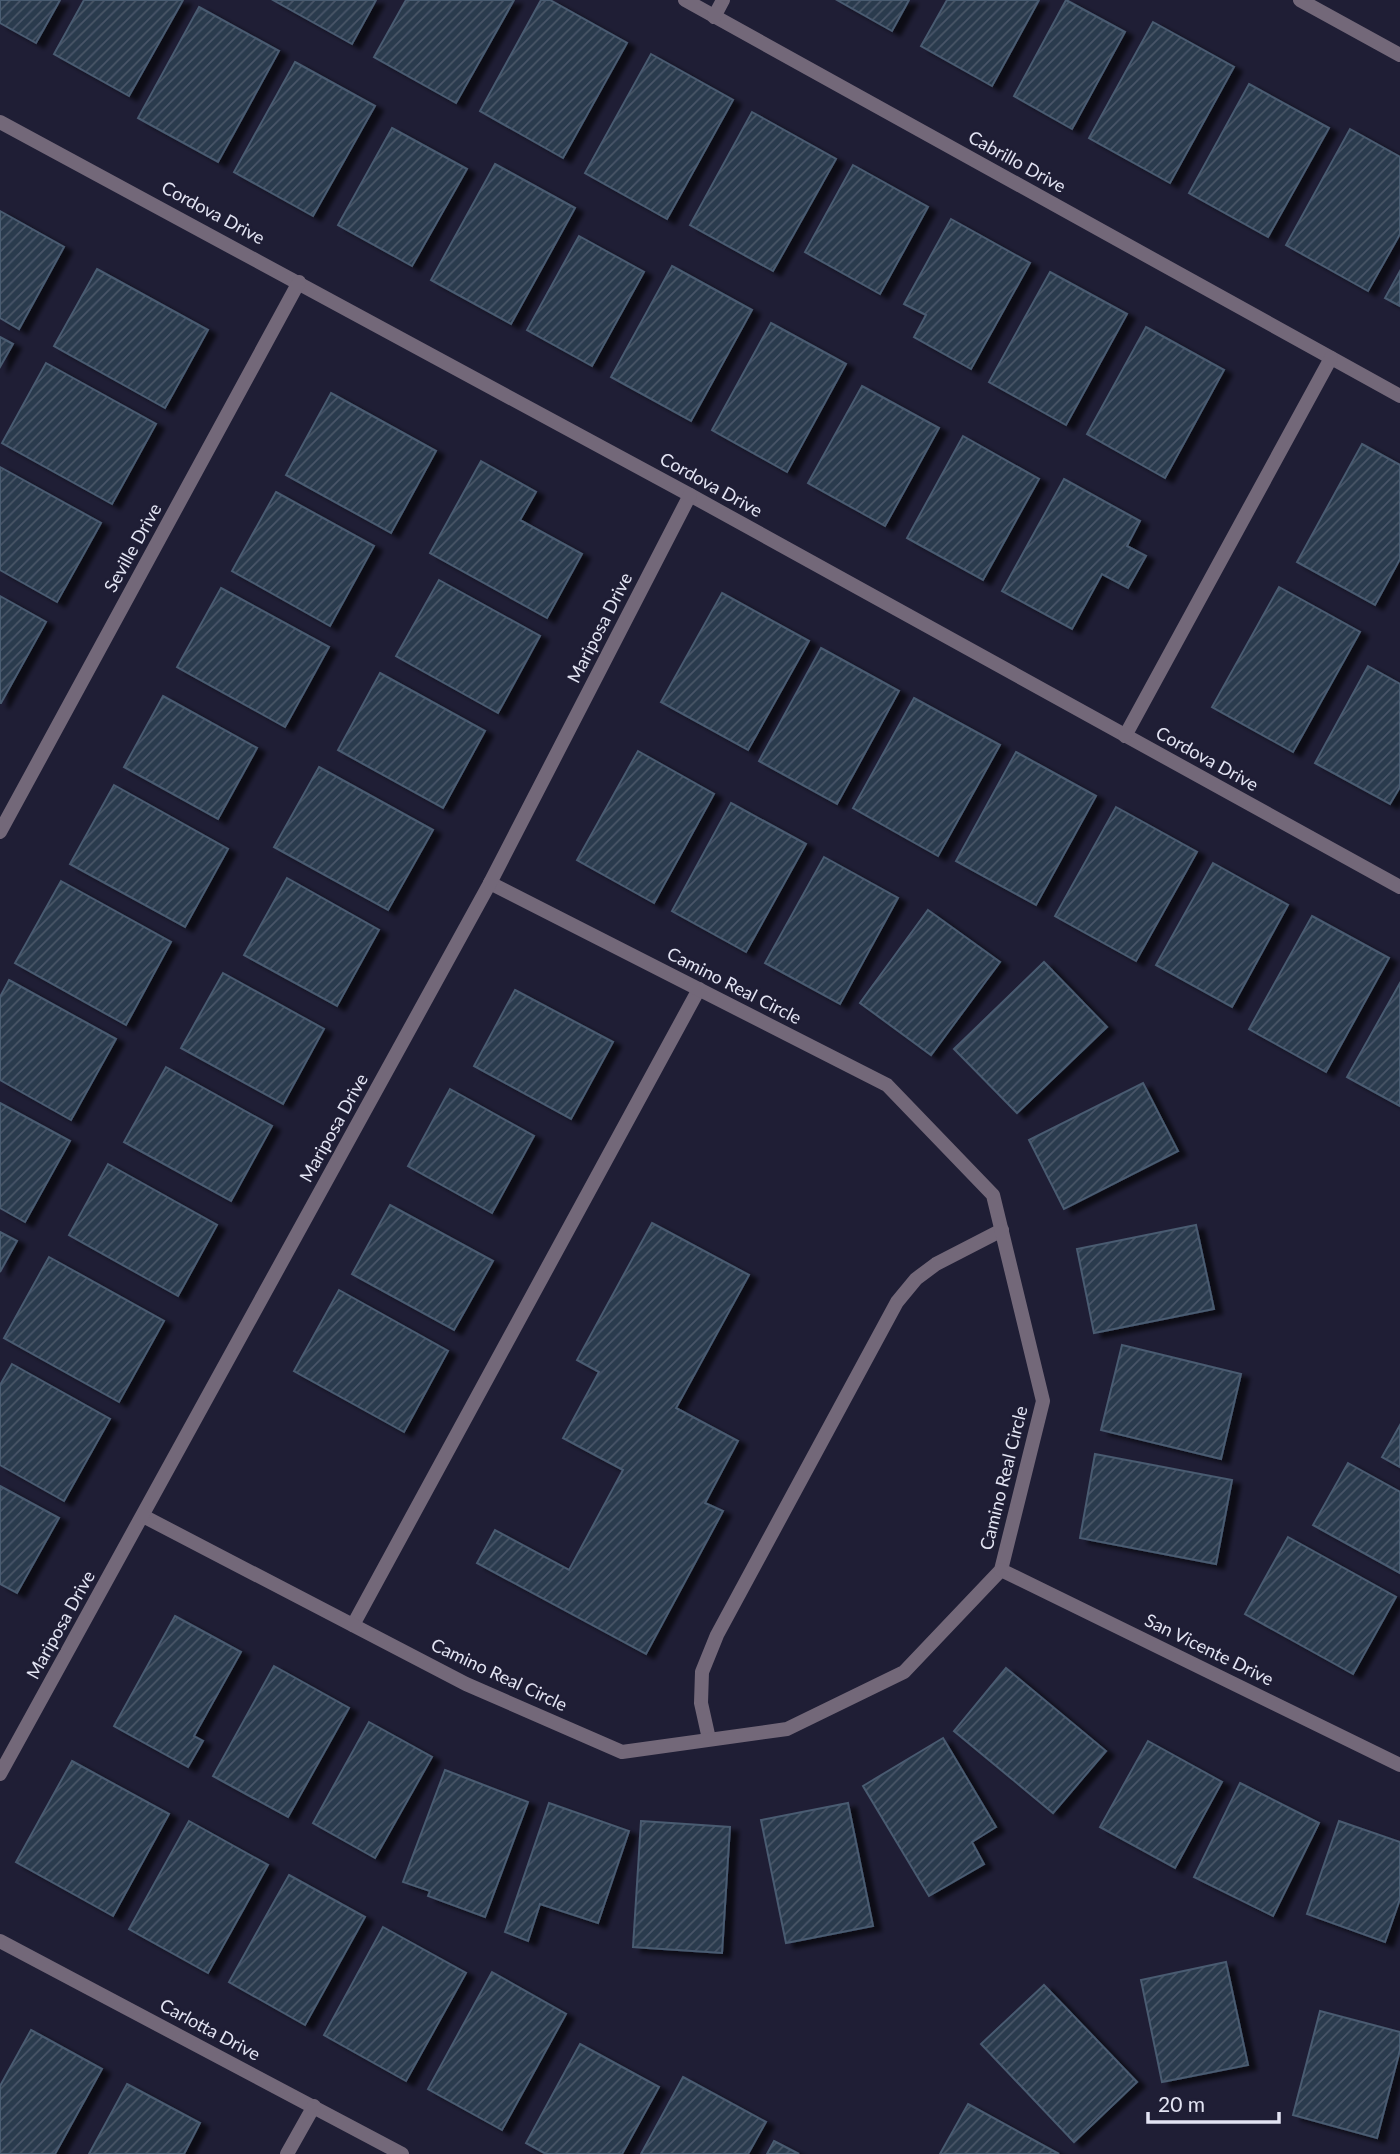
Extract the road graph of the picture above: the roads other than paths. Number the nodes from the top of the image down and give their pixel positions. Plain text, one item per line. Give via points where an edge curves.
1 (685, 0) edge
2 (723, 0) edge
3 (1300, 0) edge
4 (714, 17) junction
5 (1400, 55) edge
6 (0, 122) edge
7 (299, 282) junction
8 (1331, 359) junction
9 (1400, 396) edge
10 (690, 495) junction
11 (1125, 736) junction
12 (0, 832) edge
13 (490, 883) junction
14 (1400, 887) edge
15 (699, 989) junction
16 (1002, 1230) junction
17 (143, 1516) junction
18 (1001, 1570) junction
19 (353, 1625) junction
20 (709, 1740) junction
21 (1400, 1765) edge
22 (0, 1774) edge
23 (0, 1941) edge
24 (314, 2106) junction
25 (287, 2154) edge
26 (402, 2154) edge

1 - 4 street, Cabrillo Drive
2 - 4 street
3 - 5 street
4 - 8 street, Cabrillo Drive
6 - 7 street, Cordova Drive
7 - 10 street, Cordova Drive
7 - 12 street, Seville Drive
8 - 9 street, Cabrillo Drive
8 - 11 street
10 - 11 street, Cordova Drive
10 - 13 street, Mariposa Drive
11 - 14 street, Cordova Drive
13 - 15 street, Camino Real Circle
13 - 17 street, Mariposa Drive
15 - 16 street, Camino Real Circle via 887,1085 993,1195
15 - 19 street
16 - 18 street, Camino Real Circle via 1043,1401
16 - 20 street via 936,1264 897,1302 717,1635 702,1672 701,1703
17 - 19 street, Camino Real Circle
17 - 22 street, Mariposa Drive
18 - 20 street, Camino Real Circle via 904,1672 787,1729
18 - 21 street, San Vicente Drive
19 - 20 street, Camino Real Circle via 466,1684 622,1752
23 - 24 street, Carlotta Drive
24 - 25 street
24 - 26 street, Carlotta Drive

